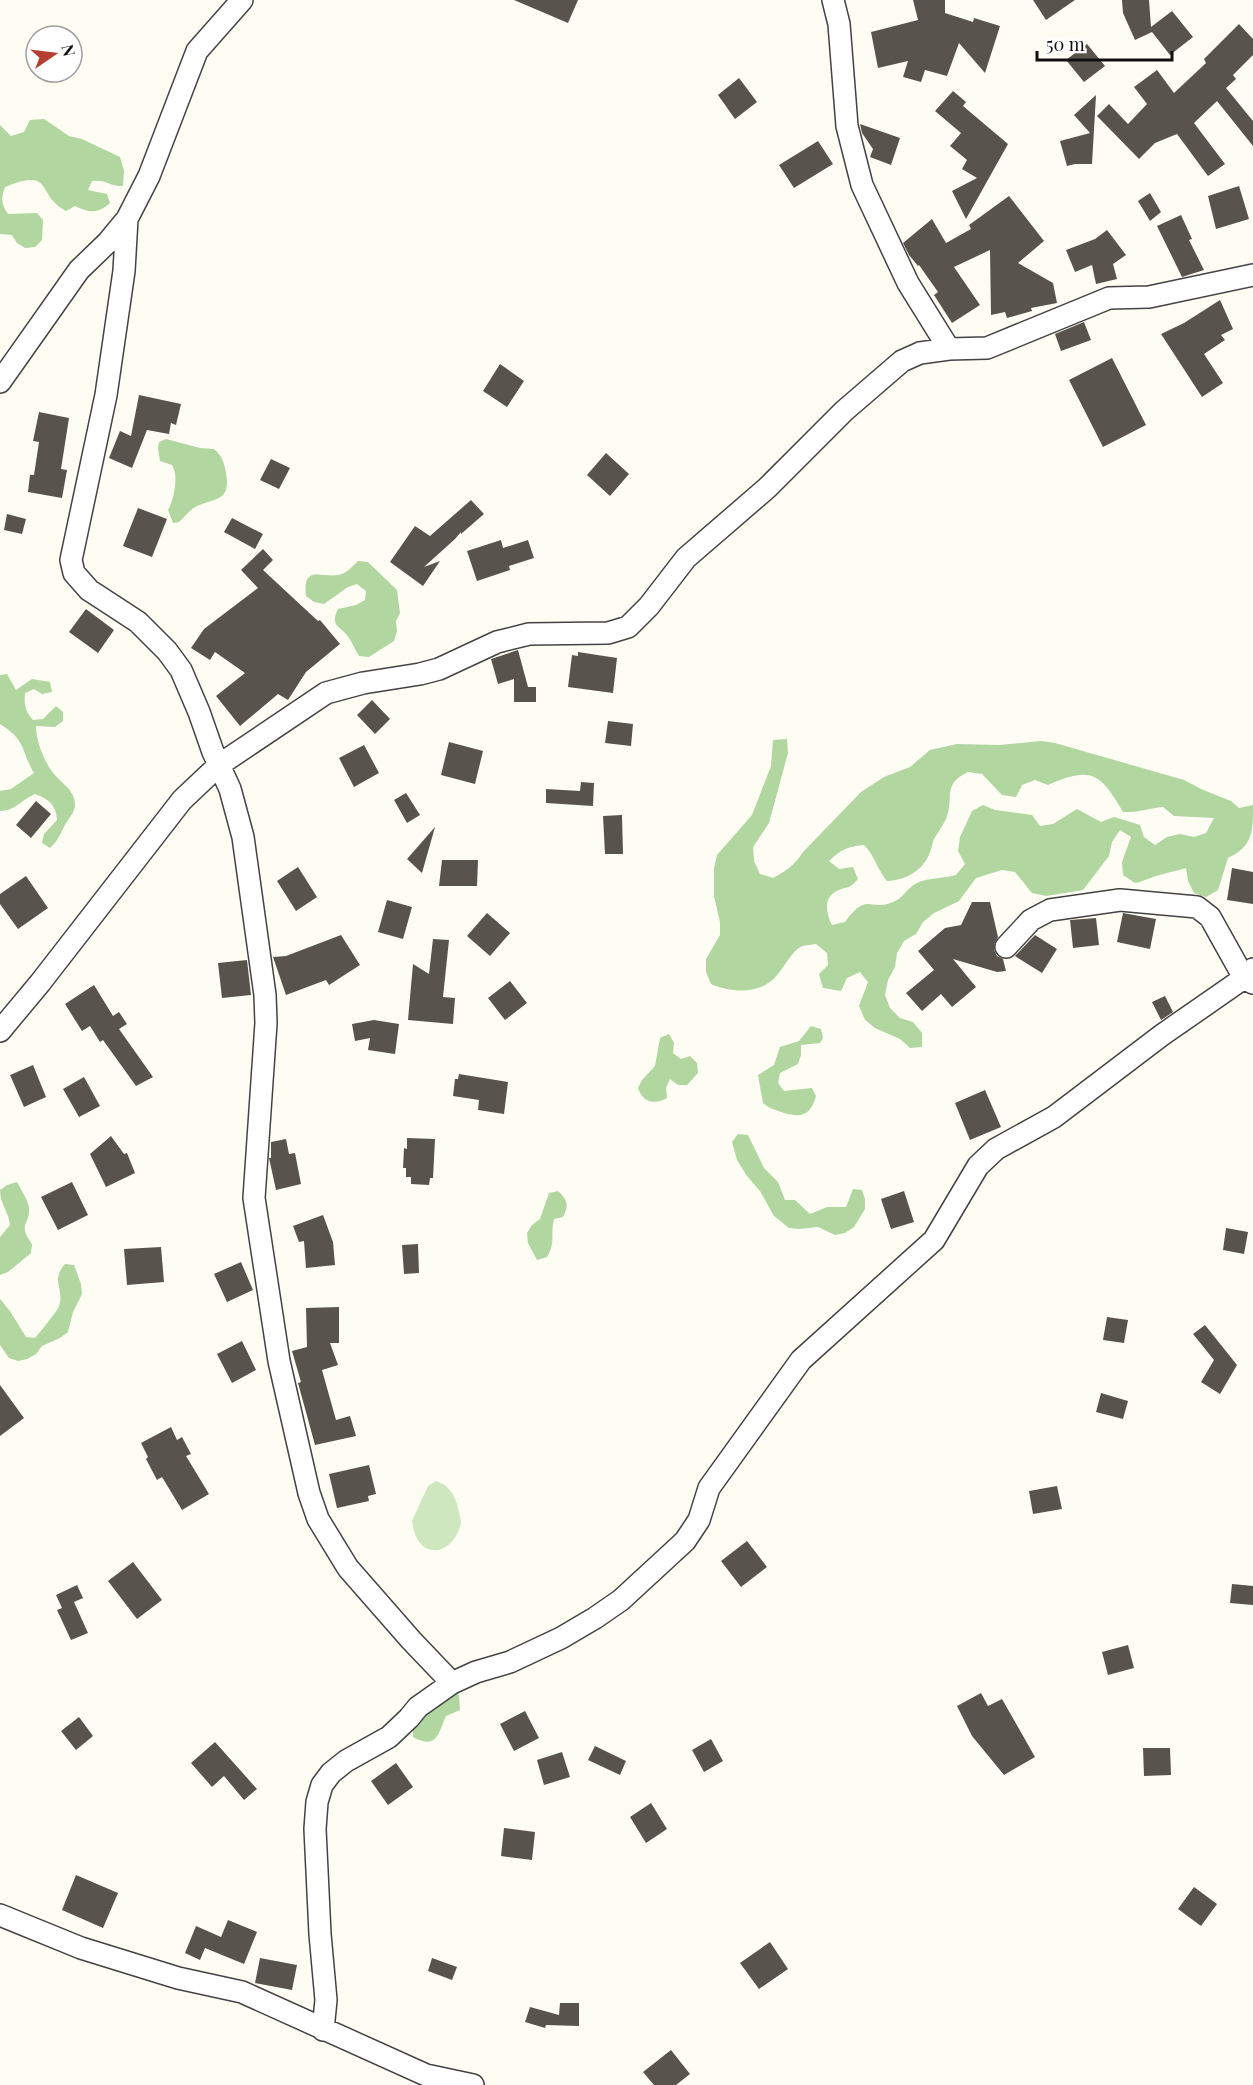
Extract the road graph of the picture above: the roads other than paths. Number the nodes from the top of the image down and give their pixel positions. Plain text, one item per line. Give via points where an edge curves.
1 (242, 0) edge
2 (833, 0) edge
3 (126, 219) junction
4 (1253, 274) edge
5 (949, 349) junction
6 (8, 360) edge
7 (0, 382) edge
8 (219, 765) junction
9 (1006, 947) dead end
10 (1250, 977) edge
11 (0, 1031) edge
12 (444, 1676) junction
13 (0, 1915) edge
14 (323, 2030) junction
15 (473, 2085) edge

1 - 3 street via 197,51 149,176
2 - 5 street via 839,24 847,126 862,185 908,283
3 - 6 street via 79,270
3 - 8 street via 124,271 106,395 71,560 74,573 89,590 138,622 181,670
4 - 5 street via 1149,297 1109,298 987,348
5 - 8 street via 920,353 902,362 686,558 628,627 608,633 529,634 497,642 439,669 343,687 326,693
6 - 7 street
8 - 11 street via 182,800
8 - 12 street via 243,837 265,995 254,1198 279,1361 309,1493 318,1519 348,1568
9 - 10 street via 1031,920 1050,910 1120,900 1197,907 1210,917
10 - 12 street via 1162,1035 1054,1117 996,1149 978,1166 934,1240 801,1360 709,1488 694,1530 621,1600 561,1638 510,1662
12 - 14 street via 389,1737 346,1761 321,1785 315,1829 326,2000
13 - 14 street via 81,1948 178,1978 242,1992
14 - 15 street via 426,2075

